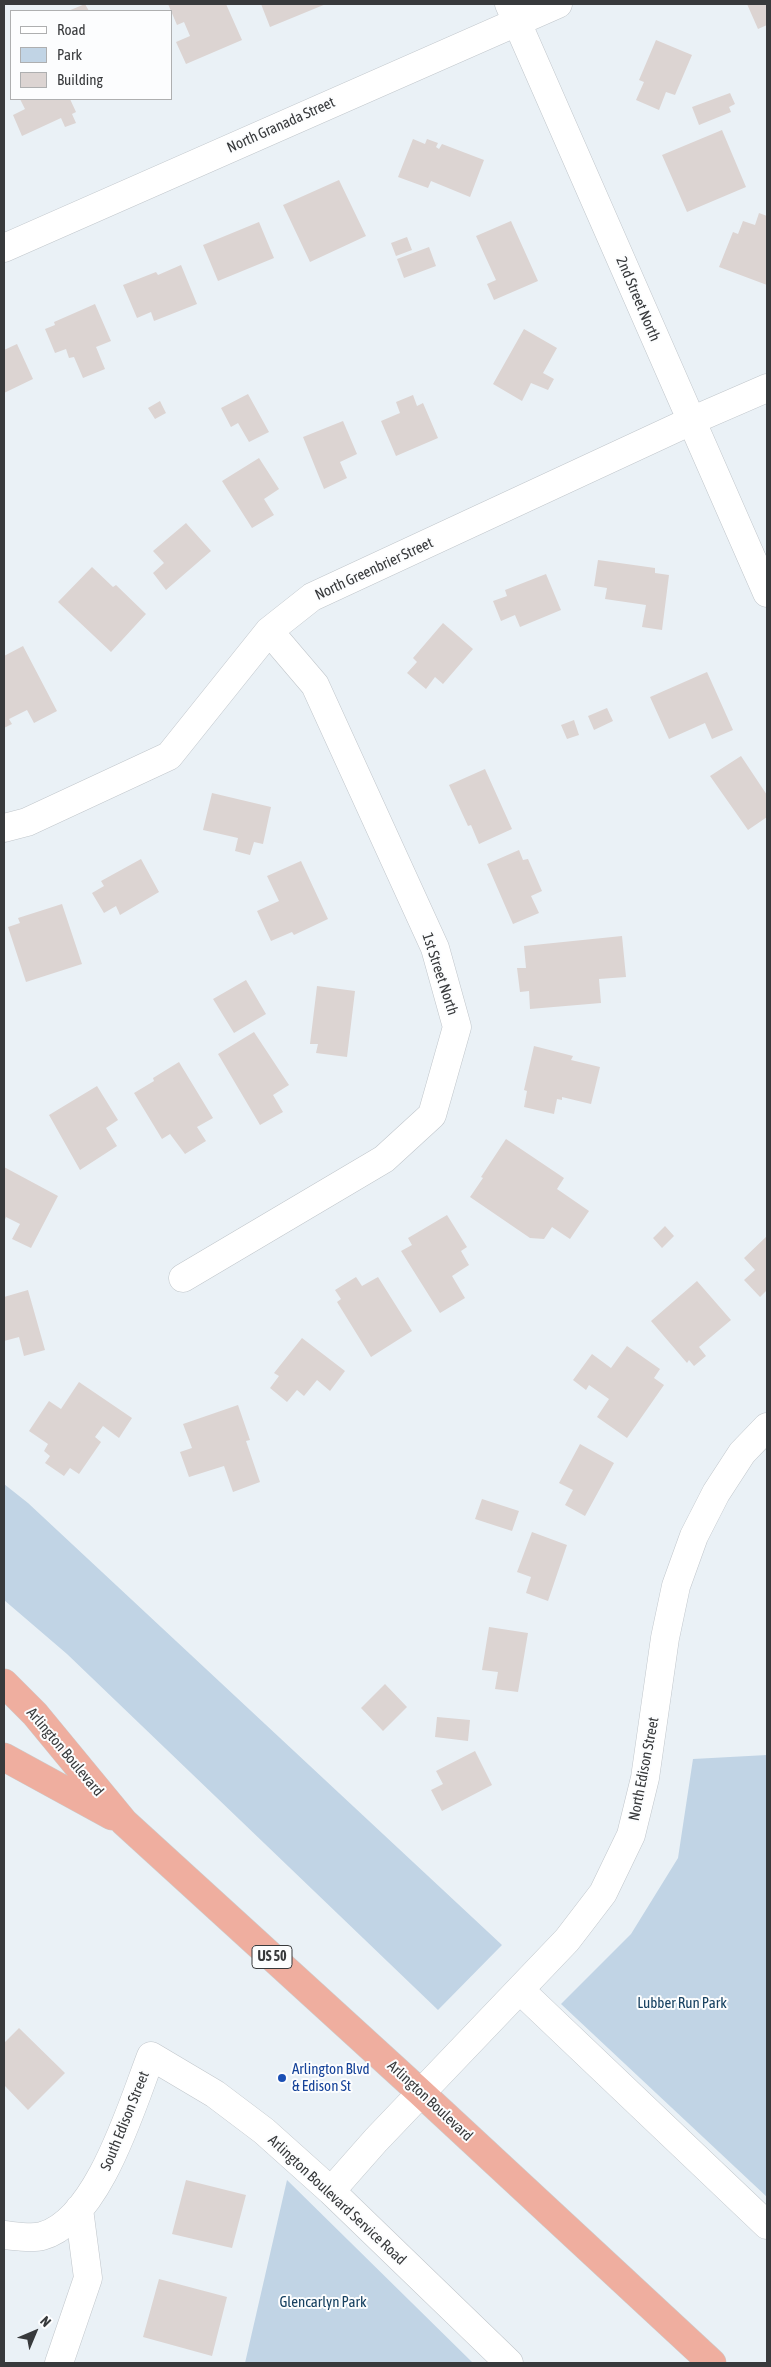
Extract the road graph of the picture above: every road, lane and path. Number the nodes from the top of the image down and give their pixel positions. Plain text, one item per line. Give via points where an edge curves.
1 (558, 4) edge
2 (514, 12) edge
3 (4, 248) edge
4 (767, 388) edge
5 (691, 421) junction
6 (767, 594) edge
7 (269, 631) junction
8 (4, 828) edge
9 (184, 1278) dead end
10 (767, 1427) edge
11 (4, 1683) edge
12 (4, 1757) edge
13 (124, 1822) junction
14 (520, 1990) junction
15 (151, 2056) joint
16 (421, 2093) junction
17 (331, 2191) junction
18 (79, 2209) junction
19 (767, 2225) edge
20 (4, 2236) edge
21 (58, 2363) edge
22 (509, 2363) edge
23 (712, 2363) edge

1 - 2 street, North Granada Street
2 - 3 street, North Granada Street
2 - 5 street, 2nd Street North
4 - 5 street, North Greenbrier Street
5 - 6 street, 2nd Street North
5 - 7 street, North Greenbrier Street via 312,597
7 - 8 street, North Greenbrier Street via 169,756 27,822
7 - 9 street, 1st Street North via 315,685 435,948 457,1027 432,1115 391,1153
10 - 14 street, North Edison Street via 742,1453 716,1493 694,1536 676,1586 645,1778 631,1835 598,1900 584,1920
11 - 13 highway, Arlington Boulevard / US 50 via 36,1714
12 - 13 highway, Arlington Boulevard / US 50
13 - 16 highway, Arlington Boulevard / US 50
14 - 16 street, North Edison Street
14 - 19 street
15 - 17 street, Arlington Boulevard Service Road via 237,2110
15 - 18 street, South Edison Street via 106,2171
16 - 17 street
16 - 23 highway, Arlington Boulevard / US 50
17 - 22 street, Arlington Boulevard Service Road
18 - 20 street, South Edison Street via 62,2225 42,2236
18 - 21 street via 88,2278

